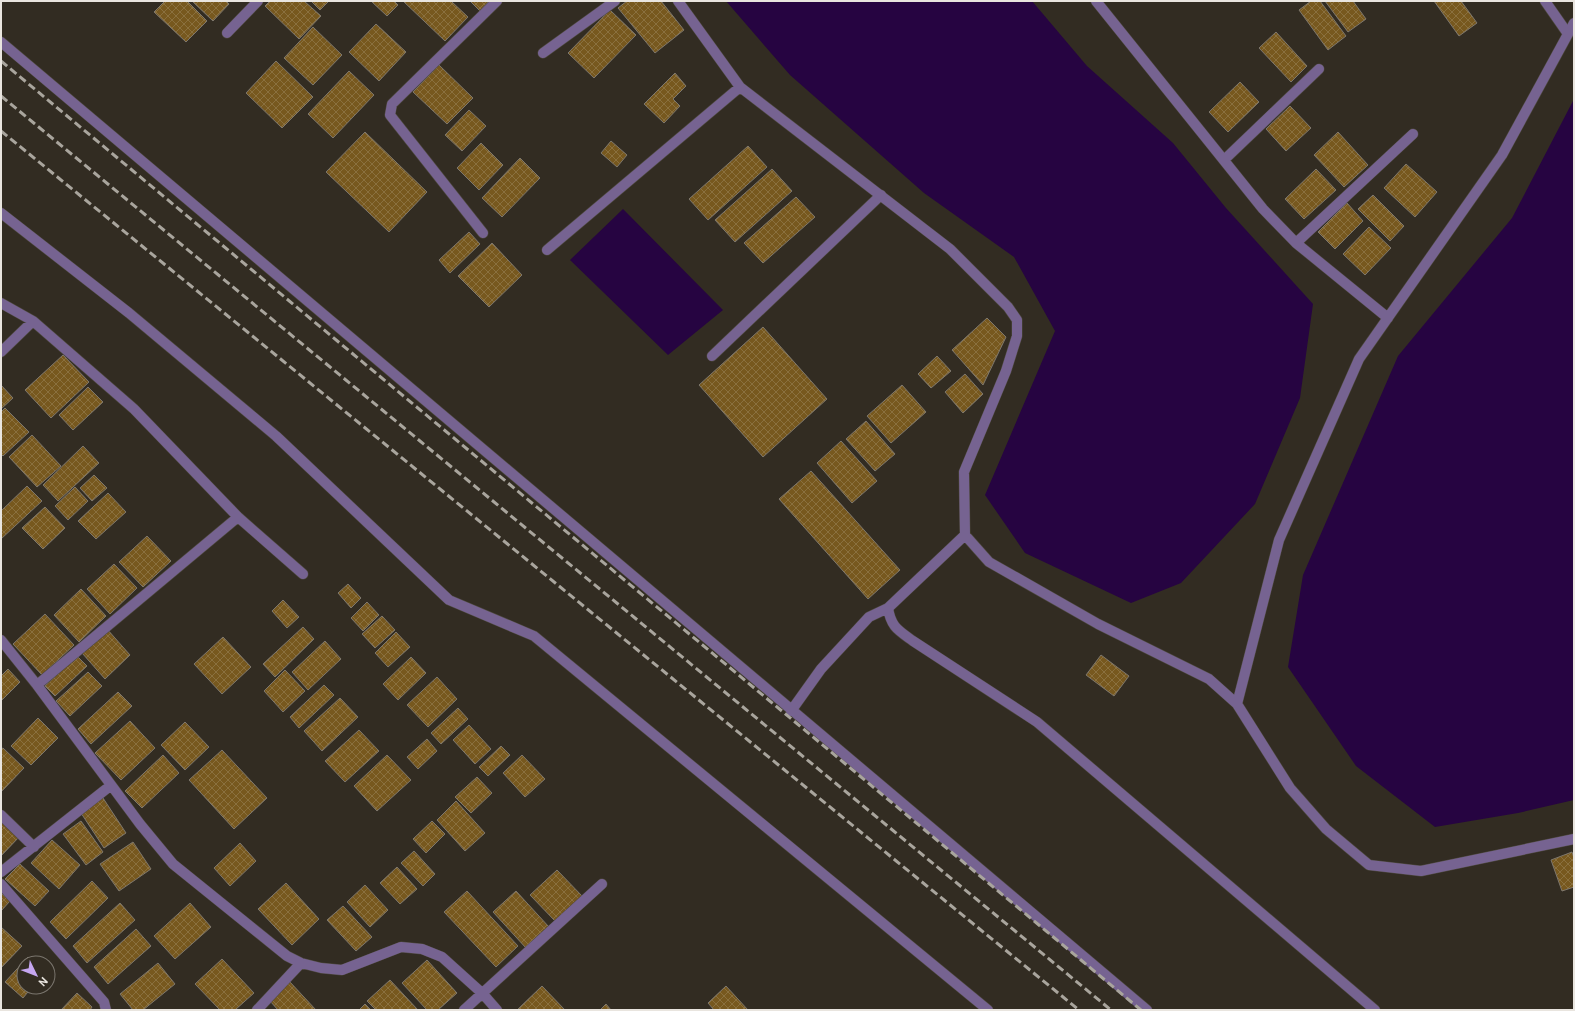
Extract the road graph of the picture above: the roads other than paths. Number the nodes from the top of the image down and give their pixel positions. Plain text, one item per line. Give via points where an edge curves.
1 (258, 1) edge
2 (497, 1) edge
3 (615, 1) edge
4 (678, 1) edge
5 (1096, 1) edge
6 (1545, 1) edge
7 (1574, 23) edge
8 (226, 33) dead end
9 (1568, 34) junction
10 (1, 42) edge
11 (543, 53) dead end
12 (1319, 68) dead end
13 (740, 87) junction
14 (1413, 134) dead end
15 (1224, 160) junction
16 (881, 195) junction
17 (1, 213) edge
18 (483, 233) dead end
19 (1296, 243) junction
20 (547, 250) dead end
21 (1, 303) edge
22 (1388, 318) junction
23 (33, 321) junction
24 (1, 352) edge
25 (712, 356) dead end
26 (238, 517) junction
27 (965, 535) junction
28 (303, 574) dead end
29 (888, 608) junction
30 (1, 640) edge
31 (37, 684) junction
32 (1237, 704) junction
33 (791, 711) junction
34 (110, 786) junction
35 (1, 815) edge
36 (1574, 839) edge
37 (34, 847) junction
38 (1, 872) edge
39 (1, 884) edge
40 (602, 884) dead end
41 (301, 963) junction
42 (483, 994) junction
43 (106, 1010) edge
44 (257, 1010) edge
45 (464, 1010) edge
46 (497, 1010) edge
47 (988, 1010) edge
48 (1147, 1010) edge
49 (1375, 1010) edge

1 - 8 street
2 - 18 street via 392,104 390,115
3 - 11 street
4 - 13 street
5 - 15 street
6 - 9 street
7 - 9 street
9 - 22 street via 1502,155
10 - 33 street
12 - 15 street
13 - 16 street
13 - 20 street
14 - 19 street
15 - 19 street via 1263,209
16 - 25 street
16 - 27 street via 950,248 1008,307 1017,320 1017,336 1006,371 964,472
17 - 47 street via 129,313 276,436 449,600 534,636
19 - 22 street
21 - 23 street
22 - 32 street via 1359,359 1279,540
23 - 24 street
23 - 26 street via 134,409
26 - 28 street
26 - 31 street
27 - 29 street
27 - 32 street via 989,562 1098,624 1209,678
29 - 33 street via 873,614 864,623 821,669
29 - 49 street via 890,620 896,629 1037,722
30 - 31 street
31 - 34 street
32 - 36 street via 1290,788 1326,829 1369,865 1422,872
33 - 48 street
34 - 37 street
34 - 41 street via 173,864 275,946
35 - 37 street
37 - 38 street
39 - 43 street via 104,1002
40 - 42 street
41 - 42 street via 342,970 401,947 422,949 442,957
41 - 44 street
42 - 45 street
42 - 46 street

